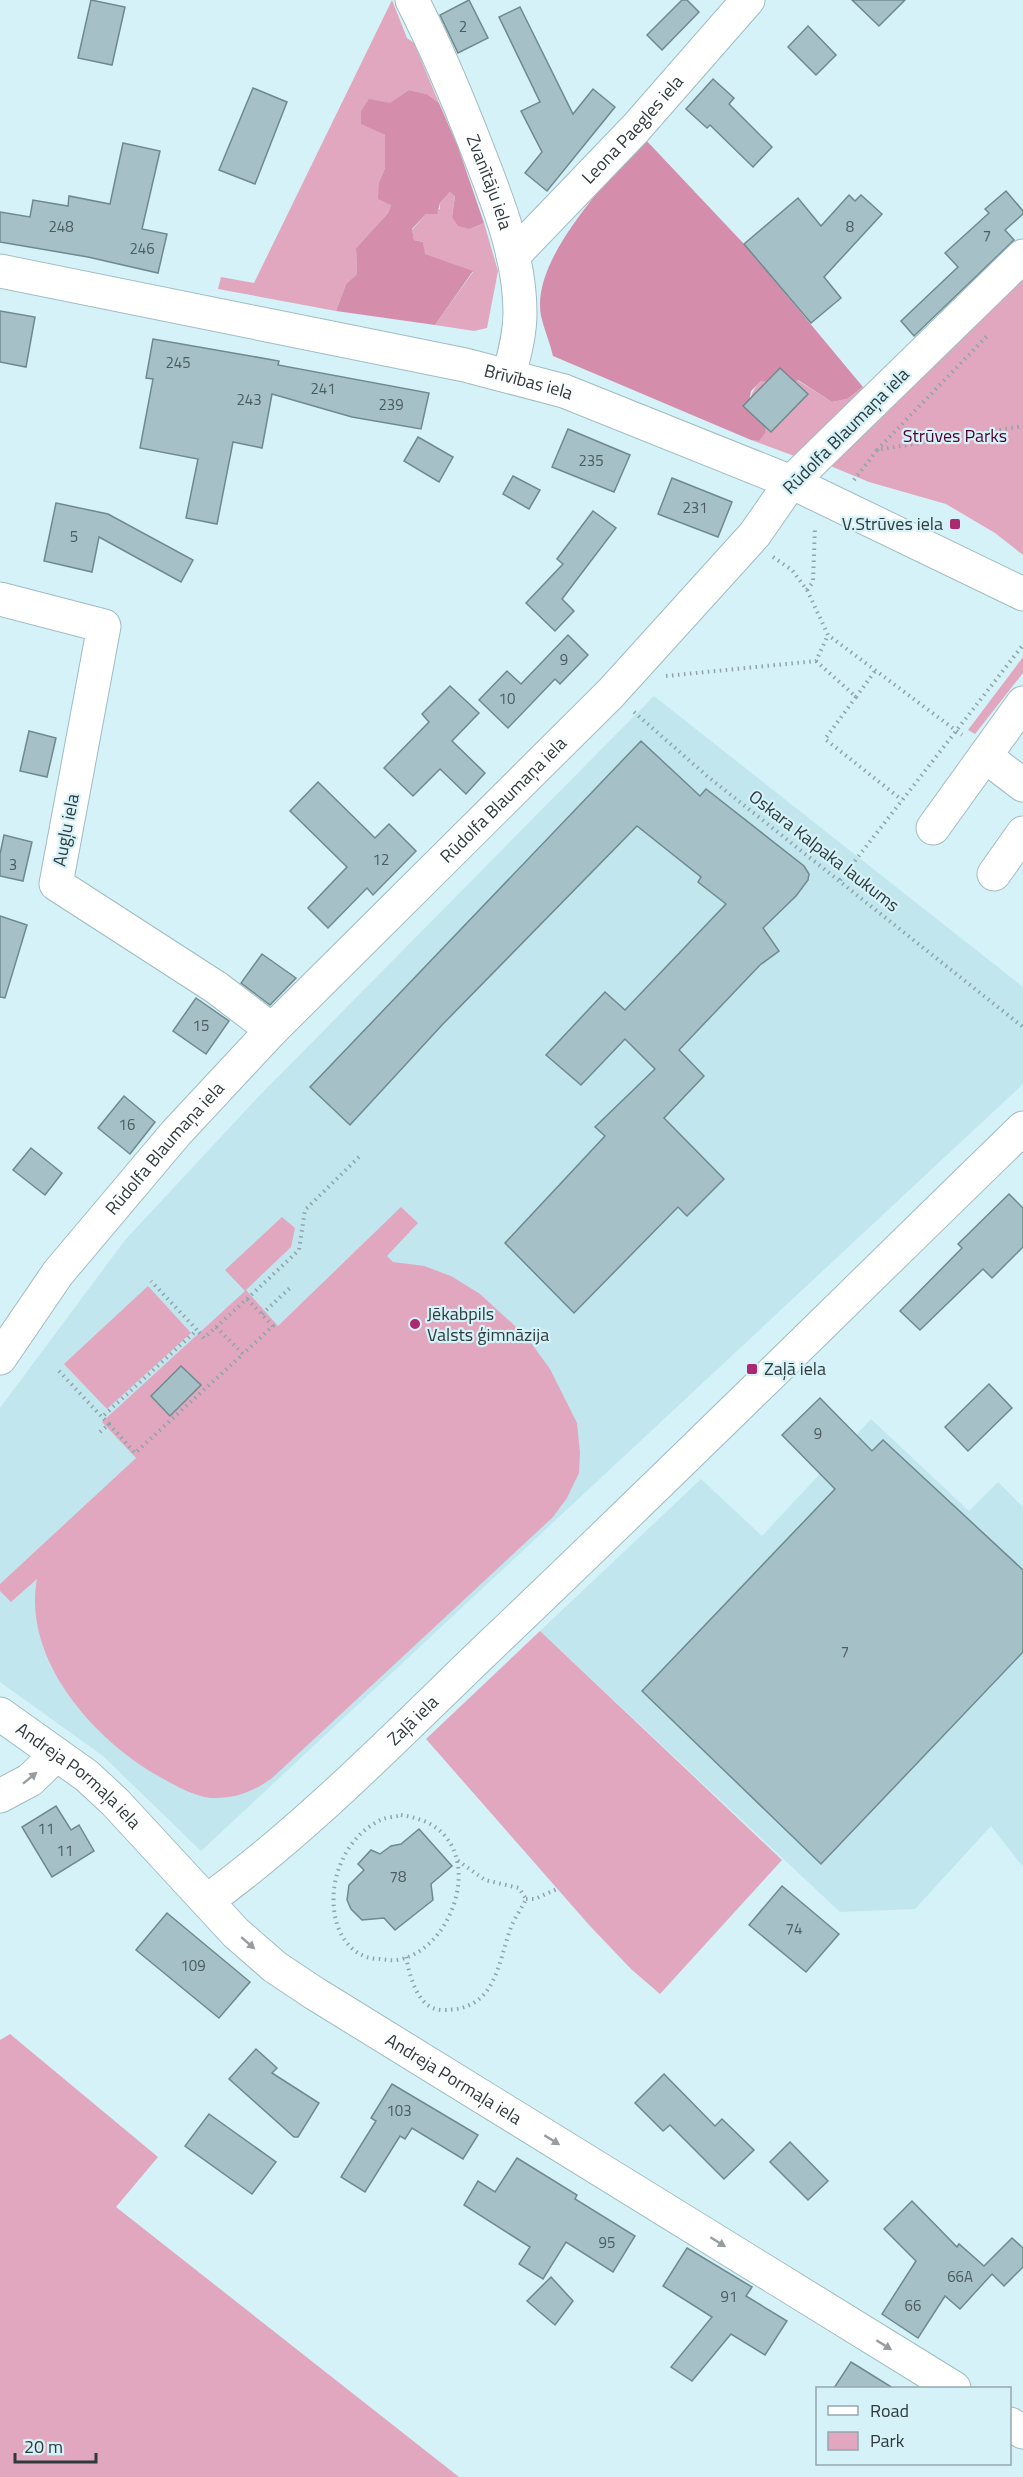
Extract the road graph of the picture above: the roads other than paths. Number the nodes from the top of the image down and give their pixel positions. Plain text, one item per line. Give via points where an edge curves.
1 (412, 0) edge
2 (748, 0) edge
3 (513, 256) junction
4 (1023, 256) edge
5 (0, 271) edge
6 (509, 376) junction
7 (791, 482) junction
8 (1023, 594) edge
9 (0, 599) edge
10 (1023, 704) edge
11 (986, 755) junction
12 (1023, 786) edge
13 (933, 828) dead end
14 (1023, 833) edge
15 (994, 874) dead end
16 (272, 1030) junction
17 (1023, 1128) edge
18 (0, 1358) edge
19 (0, 1714) edge
20 (56, 1755) junction
21 (0, 1796) edge
22 (207, 1901) junction
23 (952, 2387) edge

1 - 3 street, Zvanītāju iela via 464,113 502,212
2 - 3 street, Leona Paegles iela via 636,128
3 - 6 street, Zvanītāju iela via 520,312
4 - 7 street, Rūdolfa Blaumaņa iela
5 - 6 street, Brīvības iela
6 - 7 street, Brīvības iela via 564,391
7 - 8 street, Brīvības iela
7 - 16 street, Rūdolfa Blaumaņa iela via 755,534 611,693
9 - 16 street, Augļu iela via 104,626 56,884 217,988
10 - 11 street
11 - 12 street
11 - 13 street
14 - 15 street
16 - 18 street, Rūdolfa Blaumaņa iela via 58,1273
17 - 22 street, Zaļā iela via 568,1572 453,1670 267,1855
19 - 20 street, Andreja Pormaļa iela
21 -> 20 street via 30,1780
20 - 22 street, Andreja Pormaļa iela via 115,1802
22 -> 23 street, Andreja Pormaļa iela via 275,1967 314,1994

